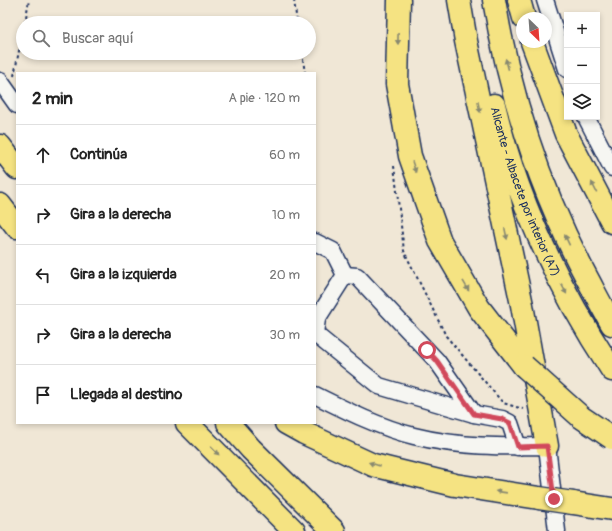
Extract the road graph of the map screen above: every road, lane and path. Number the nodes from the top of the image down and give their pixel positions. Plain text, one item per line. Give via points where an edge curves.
1 (29, 0) edge
2 (294, 0) edge
3 (399, 0) edge
4 (459, 0) edge
5 (471, 0) edge
6 (494, 0) edge
7 (519, 0) edge
8 (544, 0) edge
9 (522, 12) edge
10 (26, 16) edge
11 (296, 16) edge
12 (534, 48) edge
13 (17, 60) edge
14 (303, 60) edge
15 (564, 60) edge
16 (305, 72) edge
17 (2, 83) edge
18 (16, 104) edge
19 (588, 120) edge
20 (0, 146) edge
21 (16, 167) edge
22 (612, 168) edge
23 (0, 205) edge
24 (612, 222) edge
25 (16, 226) edge
26 (316, 242) edge
27 (345, 275) junction
28 (612, 324) edge
29 (316, 326) edge
30 (316, 335) edge
31 (612, 370) edge
32 (316, 396) edge
33 (474, 414) junction
34 (189, 424) edge
35 (229, 424) edge
36 (288, 424) edge
37 (612, 438) edge
38 (547, 446) junction
39 (518, 447) junction
40 (612, 509) edge
41 (294, 531) edge
42 (334, 531) edge
43 (557, 531) edge

1 - 10 path
2 - 11 path
3 -> 37 highway, bridge via 397,84 410,156 440,241 479,308 524,366 581,417
4 -> 38 highway via 522,305
5 -> 31 highway, Alicante - Albacete por interior (A7) via 505,150 542,248 584,328
28 -> 6 highway, Alicante - Albacete por interior (A7) via 567,240 529,144 500,37
7 - 9 highway
8 - 15 street
24 -> 12 highway via 566,134
13 - 17 path via 13,79
14 - 16 path
17 - 18 street
19 - 22 street
20 - 21 highway
23 - 25 highway
26 - 27 street via 334,251
27 - 29 street via 317,319
27 - 33 street via 357,276 437,361
30 - 33 street via 379,386
32 - 39 street via 348,412 413,436 460,444
33 - 39 street via 510,423
34 -> 41 highway
35 - 42 highway
40 -> 36 highway, bridge via 455,485 373,464 304,434
38 - 39 street
38 - 43 street

